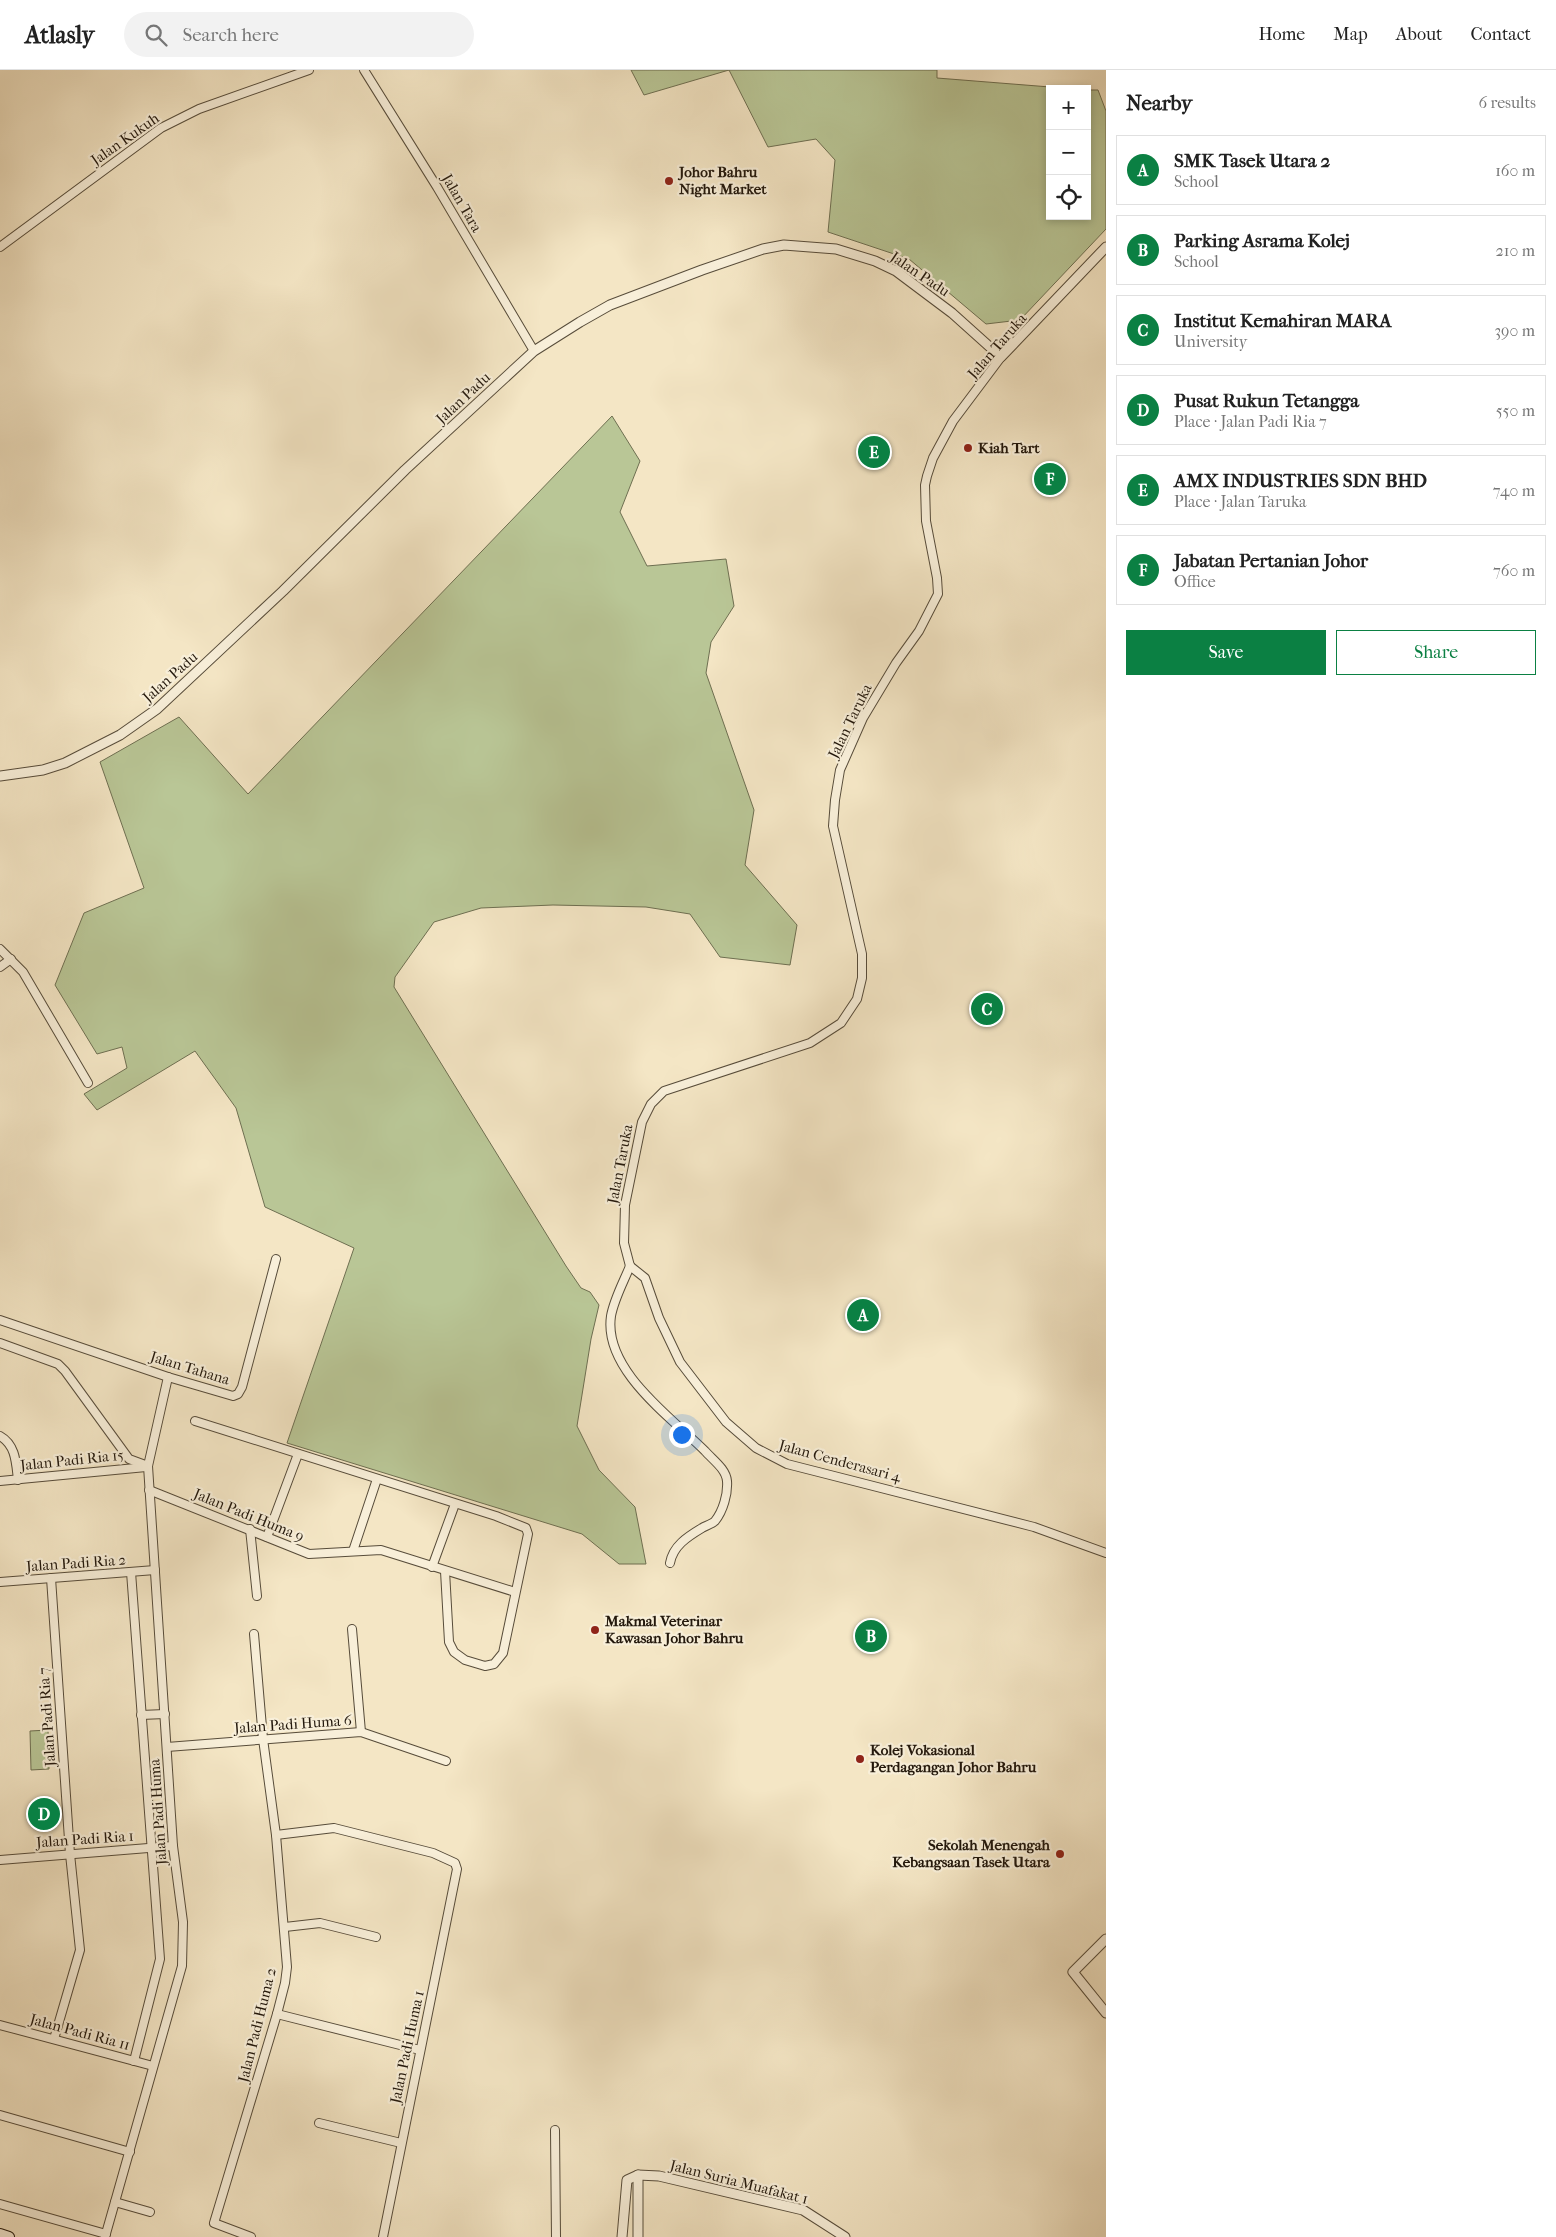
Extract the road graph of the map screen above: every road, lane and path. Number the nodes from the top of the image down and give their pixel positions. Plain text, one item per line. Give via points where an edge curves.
1 (309, 70) edge
2 (364, 70) edge
3 (0, 247) edge
4 (1106, 247) edge
5 (534, 351) junction
6 (1001, 357) junction
7 (0, 776) edge
8 (0, 949) edge
9 (11, 959) junction
10 (0, 967) edge
11 (88, 1083) dead end
12 (276, 1259) dead end
13 (630, 1266) junction
14 (0, 1320) edge
15 (0, 1343) edge
16 (168, 1377) junction
17 (195, 1421) dead end
18 (0, 1436) edge
19 (298, 1454) junction
20 (148, 1466) junction
21 (377, 1479) junction
22 (18, 1480) junction
23 (0, 1481) edge
24 (149, 1490) junction
25 (455, 1504) junction
26 (250, 1529) junction
27 (267, 1537) junction
28 (353, 1551) junction
29 (1106, 1553) edge
30 (670, 1563) dead end
31 (432, 1567) junction
32 (155, 1570) junction
33 (445, 1570) junction
34 (130, 1572) junction
35 (52, 1578) junction
36 (0, 1582) edge
37 (515, 1592) junction
38 (257, 1596) dead end
39 (352, 1629) dead end
40 (254, 1634) dead end
41 (165, 1714) junction
42 (141, 1715) junction
43 (361, 1732) junction
44 (262, 1740) junction
45 (168, 1747) junction
46 (446, 1761) dead end
47 (276, 1835) junction
48 (173, 1846) junction
49 (151, 1848) junction
50 (70, 1854) junction
51 (0, 1860) edge
52 (285, 1927) junction
53 (376, 1937) dead end
54 (1106, 1939) edge
55 (1106, 2013) edge
56 (276, 2014) junction
57 (0, 2025) edge
58 (54, 2040) junction
59 (420, 2050) junction
60 (134, 2061) junction
61 (153, 2066) junction
62 (0, 2115) edge
63 (319, 2123) dead end
64 (555, 2130) dead end
65 (401, 2143) junction
66 (130, 2152) junction
67 (638, 2175) junction
68 (115, 2202) junction
69 (0, 2204) edge
70 (150, 2212) dead end
71 (0, 2234) edge
72 (105, 2235) edge
73 (9, 2237) edge
74 (251, 2237) edge
75 (383, 2237) edge
76 (556, 2237) edge
77 (622, 2237) edge
78 (638, 2237) edge
79 (845, 2237) edge

1 - 3 street, Jalan Kukuh via 199,109 162,128
2 - 5 street, Jalan Tara
4 - 6 street, Jalan Taruka
5 - 6 street, Jalan Padu via 610,306 702,270 784,245 836,249 896,271
5 - 7 street, Jalan Padu via 157,709 120,735 65,764
6 - 13 street, Jalan Taruka via 953,421 927,476 926,521 938,594 919,631 863,718 840,770 834,800 834,826 862,954 858,999 841,1023 810,1043 664,1090 651,1104 642,1122 625,1205 624,1243
8 - 9 street
9 - 10 street
9 - 11 street via 23,972
12 - 16 street, Jalan Tahana via 238,1394 233,1396
13 - 29 street, Jalan Cenderasari 4 via 645,1278 680,1362 726,1422 766,1455 787,1464 1034,1527
13 - 30 street via 611,1316 613,1339 620,1358 650,1402 683,1429 722,1469 727,1480 725,1500 714,1521 688,1536 672,1552
14 - 16 street, Jalan Tahana
15 - 20 street via 58,1364 129,1460
16 - 20 street, Jalan Padi Huma
17 - 19 street
18 - 22 street via 8,1441 14,1452
19 - 21 street
19 - 27 street
20 - 22 street, Jalan Padi Ria 15
20 - 24 street, Jalan Padi Huma
21 - 25 street
21 - 28 street
22 - 23 street, Jalan Padi Ria 15
24 - 26 street, Jalan Padi Huma 9
24 - 32 street, Jalan Padi Huma
25 - 31 street
25 - 37 street via 496,1516 527,1530
26 - 27 street, Jalan Padi Huma 9
26 - 38 street
27 - 28 street, Jalan Padi Huma 9 via 308,1554
28 - 31 street, Jalan Padi Huma 9 via 381,1550
31 - 33 street, Jalan Padi Huma 9
32 - 34 street, Jalan Padi Ria 2
32 - 41 street, Jalan Padi Huma
33 - 37 street, Jalan Padi Huma 9
33 - 37 street via 449,1642 454,1652 465,1660 485,1666 494,1664 503,1653
34 - 35 street, Jalan Padi Ria 2
34 - 42 street, Jalan Padi Huma
35 - 36 street, Jalan Padi Ria 2
35 - 50 street, Jalan Padi Ria 7
39 - 43 street
40 - 44 street, Jalan Padi Huma 2
41 - 42 street
41 - 45 street, Jalan Padi Huma
42 - 49 street, Jalan Padi Huma
43 - 44 street, Jalan Padi Huma 6
43 - 46 street, Jalan Padi Huma 6
44 - 45 street, Jalan Padi Huma 6
44 - 47 street, Jalan Padi Huma 2
45 - 48 street, Jalan Padi Huma
47 - 52 street, Jalan Padi Huma 2
47 - 59 street, Jalan Padi Huma 1 via 334,1828 433,1853 455,1863 457,1870
48 - 49 street, Jalan Padi Ria 1
48 - 61 street, Jalan Padi Huma via 183,1922 182,1966
49 - 50 street, Jalan Padi Ria 1
49 - 60 street, Jalan Padi Huma via 160,1959
50 - 51 street, Jalan Padi Ria 1
50 - 58 street, Jalan Padi Ria 7 via 80,1950
52 - 53 street via 320,1923
52 - 56 street, Jalan Padi Huma 2 via 285,1983
54 - 55 street via 1073,1972
56 - 59 street
56 - 74 street, Jalan Padi Huma 2 via 214,2223
57 - 58 street, Jalan Padi Ria 11
58 - 60 street, Jalan Padi Ria 11
59 - 65 street, Jalan Padi Huma 1
60 - 61 street, Jalan Padi Ria 11
61 - 66 street, Jalan Padi Huma
62 - 66 street
63 - 65 street
64 - 76 street
65 - 75 street, Jalan Padi Huma 1
66 - 68 street, Jalan Padi Huma
67 - 77 street via 627,2180
67 - 78 street
67 - 79 street, Jalan Suria Muafakat 1 via 659,2176 803,2210
68 - 70 street
68 - 72 street, Jalan Padi Huma
69 - 72 street
71 - 73 main road

